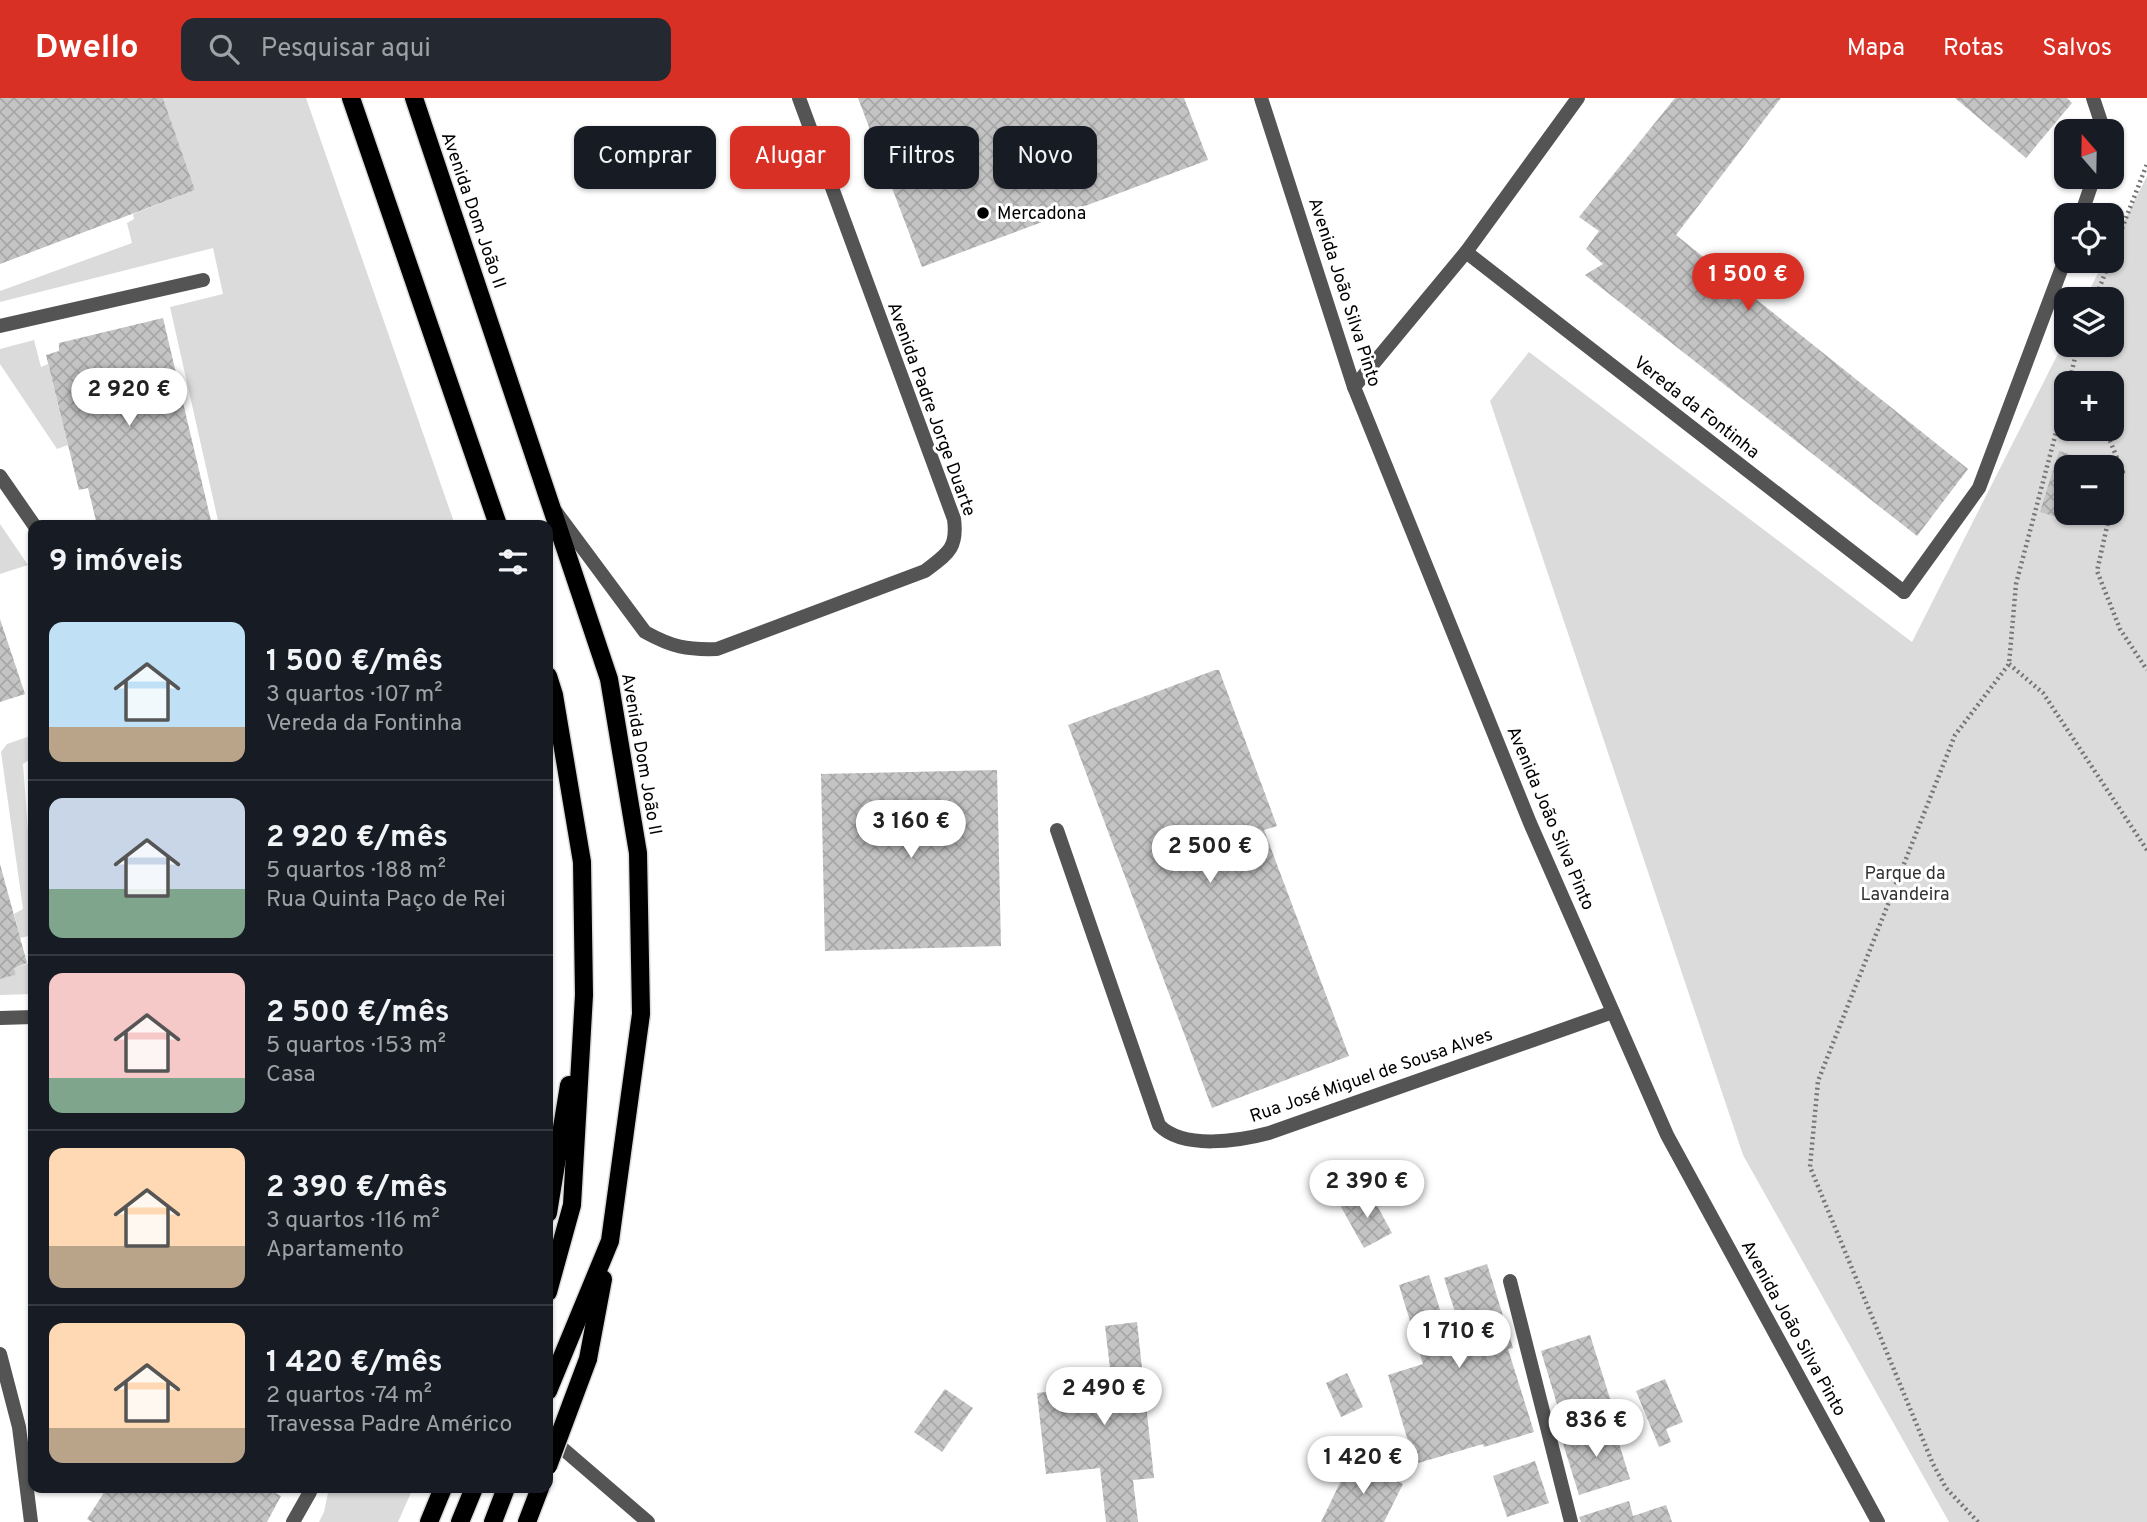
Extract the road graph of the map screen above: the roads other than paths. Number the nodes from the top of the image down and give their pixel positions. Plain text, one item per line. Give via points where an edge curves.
1 (351, 98) edge
2 (414, 98) edge
3 (799, 98) edge
4 (1261, 98) edge
5 (1578, 98) edge
6 (2093, 98) edge
7 (2100, 119) edge
8 (1466, 252) junction
9 (2060, 273) edge
10 (203, 279) dead end
11 (0, 326) edge
12 (1354, 387) junction
13 (0, 476) edge
14 (551, 505) junction
15 (31, 520) edge
16 (496, 520) edge
17 (553, 692) edge
18 (1057, 830) dead end
19 (584, 995) junction
20 (1613, 1012) junction
21 (28, 1017) edge
22 (0, 1018) edge
23 (553, 1183) edge
24 (610, 1241) junction
25 (553, 1274) edge
26 (1510, 1281) dead end
27 (0, 1354) edge
28 (553, 1380) edge
29 (553, 1440) edge
30 (553, 1453) edge
31 (309, 1493) edge
32 (441, 1493) edge
33 (472, 1493) edge
34 (504, 1493) edge
35 (538, 1493) edge
36 (31, 1522) edge
37 (293, 1522) edge
38 (429, 1522) edge
39 (460, 1522) edge
40 (493, 1522) edge
41 (527, 1522) edge
42 (648, 1522) edge
43 (1572, 1522) edge
44 (1878, 1522) edge

1 - 16 main road
2 - 14 main road, Avenida Dom João II
3 - 14 street, Avenida Padre Jorge Duarte via 954,519 956,536 949,553 925,571 718,649 690,650 645,632
4 - 12 street, Avenida João Silva Pinto
5 - 8 street
6 - 7 street
8 - 9 street, Vereda da Fontinha via 1904,592 1979,488
8 - 12 street
10 - 11 street
12 - 20 street, Avenida João Silva Pinto via 1530,823
13 - 15 street
14 - 24 main road, Avenida Dom João II via 610,679 638,853 641,1014
17 - 19 main road via 582,862
18 - 20 street, Rua José Miguel de Sousa Alves via 1159,1125 1167,1134 1208,1141 1269,1133
19 - 23 main road
19 - 25 main road via 572,1205
20 - 44 street, Avenida João Silva Pinto via 1667,1135
21 - 22 street
24 - 28 main road, Avenida Dom João II
24 - 30 main road, bridge via 588,1359
26 - 43 street
27 - 36 street via 19,1427
29 - 42 street
31 - 37 street
32 - 38 main road
33 - 39 main road
34 - 40 main road
35 - 41 main road

